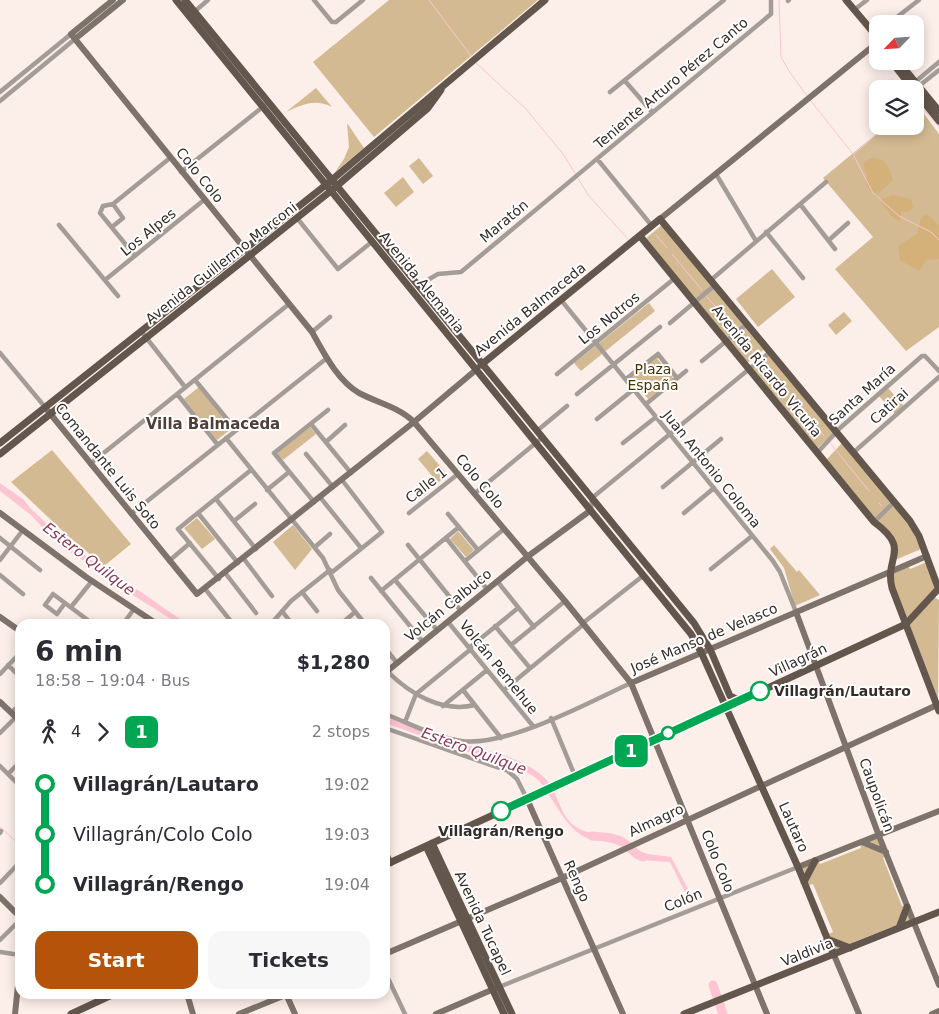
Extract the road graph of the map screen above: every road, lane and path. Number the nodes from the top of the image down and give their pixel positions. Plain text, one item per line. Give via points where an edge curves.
1 (113, 0) edge
2 (123, 0) edge
3 (176, 0) edge
4 (185, 0) edge
5 (208, 0) edge
6 (314, 0) edge
7 (363, 0) edge
8 (545, 0) edge
9 (724, 0) edge
10 (772, 0) edge
11 (846, 0) edge
12 (867, 0) edge
13 (918, 0) edge
14 (854, 10) junction
15 (194, 12) junction
16 (899, 15) edge
17 (869, 28) edge
18 (73, 37) junction
19 (869, 44) edge
20 (939, 62) edge
21 (900, 70) edge
22 (939, 70) edge
23 (625, 80) junction
24 (910, 80) edge
25 (922, 80) edge
26 (924, 81) edge
27 (447, 82) junction
28 (0, 92) edge
29 (610, 92) dead end
30 (924, 95) edge
31 (924, 99) edge
32 (0, 101) edge
33 (266, 104) junction
34 (939, 111) edge
35 (652, 112) junction
36 (939, 121) edge
37 (393, 128) junction
38 (399, 134) junction
39 (363, 153) junction
40 (170, 158) junction
41 (369, 160) junction
42 (598, 160) junction
43 (181, 172) junction
44 (716, 174) junction
45 (329, 182) junction
46 (826, 182) dead end
47 (335, 188) junction
48 (204, 200) junction
49 (113, 204) junction
50 (800, 204) junction
51 (297, 218) junction
52 (660, 220) junction
53 (848, 223) dead end
54 (60, 225) dead end
55 (652, 226) junction
56 (112, 227) junction
57 (766, 232) junction
58 (640, 236) junction
59 (829, 240) junction
60 (373, 241) junction
61 (756, 241) junction
62 (835, 248) dead end
63 (244, 249) junction
64 (136, 256) junction
65 (250, 256) junction
66 (675, 278) junction
67 (803, 278) dead end
68 (105, 280) junction
69 (713, 282) junction
70 (419, 285) junction
71 (118, 296) dead end
72 (561, 300) junction
73 (695, 303) junction
74 (289, 304) junction
75 (330, 317) dead end
76 (670, 323) dead end
77 (747, 324) junction
78 (660, 328) dead end
79 (141, 331) junction
80 (312, 332) junction
81 (146, 338) junction
82 (726, 341) junction
83 (596, 342) junction
84 (770, 352) junction
85 (0, 353) edge
86 (326, 358) junction
87 (702, 361) dead end
88 (483, 364) junction
89 (614, 364) junction
90 (477, 369) junction
91 (749, 369) junction
92 (686, 371) dead end
93 (939, 371) edge
94 (557, 374) dead end
95 (939, 377) edge
96 (677, 378) junction
97 (626, 379) junction
98 (195, 380) junction
99 (185, 387) junction
100 (634, 389) junction
101 (177, 394) junction
102 (577, 394) dead end
103 (646, 404) junction
104 (567, 406) dead end
105 (45, 407) junction
106 (328, 410) dead end
107 (50, 414) junction
108 (656, 417) junction
109 (597, 419) dead end
110 (414, 422) junction
111 (311, 424) junction
112 (345, 425) dead end
113 (236, 430) junction
114 (538, 430) junction
115 (837, 431) junction
116 (13, 432) junction
117 (670, 434) junction
118 (543, 437) junction
119 (226, 438) junction
120 (19, 439) junction
121 (721, 439) dead end
122 (326, 442) junction
123 (0, 443) edge
124 (537, 443) junction
125 (623, 443) dead end
126 (218, 445) junction
127 (854, 452) junction
128 (817, 453) junction
129 (0, 454) edge
130 (306, 454) dead end
131 (693, 462) junction
132 (90, 464) junction
133 (251, 470) junction
134 (289, 472) junction
135 (351, 473) junction
136 (458, 474) junction
137 (342, 480) junction
138 (333, 487) junction
139 (663, 487) dead end
140 (714, 488) junction
141 (267, 490) junction
142 (474, 494) junction
143 (320, 497) junction
144 (592, 498) junction
145 (216, 499) junction
146 (314, 502) junction
147 (894, 502) junction
148 (255, 504) dead end
149 (591, 510) junction
150 (0, 513) edge
151 (198, 513) junction
152 (409, 513) dead end
153 (684, 513) dead end
154 (131, 514) junction
155 (448, 514) dead end
156 (292, 520) junction
157 (234, 521) junction
158 (874, 522) junction
159 (459, 527) junction
160 (504, 529) junction
161 (23, 530) junction
162 (330, 534) dead end
163 (752, 536) junction
164 (0, 538) edge
165 (446, 538) junction
166 (190, 543) junction
167 (408, 545) dead end
168 (10, 547) junction
169 (315, 547) junction
170 (361, 548) junction
171 (256, 549) junction
172 (478, 550) junction
173 (927, 556) junction
174 (527, 557) junction
175 (0, 560) edge
176 (420, 560) junction
177 (169, 561) junction
178 (241, 561) junction
179 (464, 561) junction
180 (711, 569) dead end
181 (40, 570) dead end
182 (330, 571) junction
183 (892, 571) junction
184 (226, 574) junction
185 (0, 575) edge
186 (644, 575) junction
187 (371, 578) dead end
188 (220, 579) junction
189 (395, 580) junction
190 (92, 581) junction
191 (497, 581) junction
192 (487, 589) junction
193 (939, 589) edge
194 (206, 590) junction
195 (381, 591) junction
196 (302, 592) junction
197 (23, 594) dead end
198 (197, 594) joint
199 (272, 596) dead end
200 (939, 598) edge
201 (928, 599) junction
202 (565, 601) junction
203 (65, 603) junction
204 (71, 607) junction
205 (518, 608) junction
206 (134, 609) junction
207 (461, 610) junction
208 (282, 611) junction
209 (317, 611) dead end
210 (355, 612) junction
211 (796, 612) junction
212 (256, 613) dead end
213 (0, 618) edge
214 (83, 619) edge
215 (127, 619) edge
216 (149, 619) edge
217 (229, 619) edge
218 (276, 619) edge
219 (288, 619) edge
220 (347, 619) edge
221 (361, 619) edge
222 (448, 622) junction
223 (583, 624) junction
224 (906, 624) junction
225 (496, 626) junction
226 (534, 627) junction
227 (15, 628) edge
228 (437, 630) junction
229 (423, 642) junction
230 (511, 645) junction
231 (470, 649) junction
232 (710, 649) junction
233 (701, 652) junction
234 (390, 654) edge
235 (15, 658) edge
236 (397, 663) junction
237 (8, 665) junction
238 (816, 665) junction
239 (530, 668) junction
240 (390, 669) edge
241 (487, 670) junction
242 (15, 671) edge
243 (0, 674) edge
244 (390, 675) edge
245 (631, 684) junction
246 (463, 690) junction
247 (504, 690) junction
248 (416, 694) junction
249 (744, 699) junction
250 (0, 702) edge
251 (475, 705) junction
252 (443, 706) junction
253 (938, 706) edge
254 (726, 707) junction
255 (15, 716) edge
256 (390, 716) edge
257 (15, 718) edge
258 (551, 718) junction
259 (405, 722) junction
260 (533, 726) junction
261 (390, 730) edge
262 (0, 733) edge
263 (501, 738) junction
264 (655, 740) junction
265 (462, 742) junction
266 (846, 746) junction
267 (458, 752) junction
268 (0, 766) edge
269 (15, 767) edge
270 (8, 774) junction
271 (575, 776) junction
272 (15, 781) edge
273 (761, 785) junction
274 (527, 799) junction
275 (939, 811) edge
276 (688, 819) junction
277 (879, 836) junction
278 (862, 842) junction
279 (429, 845) junction
280 (886, 852) junction
281 (815, 861) junction
282 (390, 863) edge
283 (15, 867) edge
284 (798, 867) junction
285 (562, 878) junction
286 (804, 882) junction
287 (0, 883) edge
288 (0, 897) edge
289 (720, 898) junction
290 (907, 907) junction
291 (15, 911) edge
292 (939, 912) edge
293 (465, 921) junction
294 (15, 922) edge
295 (914, 922) junction
296 (899, 928) junction
297 (827, 939) junction
298 (0, 940) edge
299 (850, 948) junction
300 (593, 949) junction
301 (0, 952) edge
302 (390, 952) edge
303 (15, 954) edge
304 (834, 955) junction
305 (390, 982) edge
306 (939, 985) edge
307 (756, 986) junction
308 (496, 988) junction
309 (17, 999) edge
310 (103, 999) edge
311 (188, 999) edge
312 (275, 999) edge
313 (289, 999) edge
314 (939, 1011) edge
315 (74, 1013) edge
316 (15, 1014) edge
317 (193, 1014) edge
318 (239, 1014) edge
319 (295, 1014) edge
320 (405, 1014) edge
321 (436, 1014) edge
322 (504, 1014) edge
323 (512, 1014) edge
324 (623, 1014) edge
325 (684, 1014) edge
326 (767, 1014) edge
327 (859, 1014) edge
328 (932, 1014) edge

1 - 18 street
2 - 18 street
3 - 33 main road, Avenida Alemania
4 - 15 main road, Avenida Alemania
5 - 15 street
6 - 7 street via 328,19 336,22
8 - 27 main road, Avenida Guillermo Marconi
9 - 23 street
10 - 35 street, Teniente Arturo Pérez Canto via 772,14
11 - 14 main road
12 - 14 street
13 - 16 street
14 - 17 main road
15 - 33 main road, Avenida Alemania
18 - 28 street
18 - 32 street
18 - 40 street, Colo Colo
19 - 44 street, Avenida Balmaceda
20 - 25 street
21 - 24 main road
22 - 26 street
23 - 29 street
23 - 35 street
27 - 37 main road, Avenida Guillermo Marconi
27 - 38 main road, Avenida Guillermo Marconi via 428,108
30 - 34 main road
31 - 36 main road
33 - 43 street
33 - 45 main road, Avenida Alemania
35 - 42 street, Teniente Arturo Pérez Canto
37 - 38 main road
37 - 39 main road, Avenida Guillermo Marconi
38 - 41 main road, Avenida Guillermo Marconi
39 - 41 main road
39 - 45 main road, Avenida Guillermo Marconi
40 - 43 street, Colo Colo
40 - 49 street
41 - 47 main road, Avenida Guillermo Marconi
42 - 55 street
42 - 70 street, Maratón via 461,272 438,274
43 - 48 street, Colo Colo
44 - 52 street, Avenida Balmaceda
44 - 61 street
45 - 47 main road, Avenida Alemania
45 - 63 main road, Avenida Guillermo Marconi
46 - 50 street
47 - 51 main road, Avenida Guillermo Marconi
47 - 60 main road, Avenida Alemania
47 - 70 main road, Avenida Alemania
48 - 63 street, Colo Colo
48 - 64 street, Los Alpes
49 - 56 street via 122,218
49 - 56 street via 107,203 100,213
50 - 57 street
50 - 59 street
51 - 60 street via 338,269
51 - 65 main road, Avenida Guillermo Marconi
52 - 55 main road, Avenida Balmaceda
52 - 69 main road, Avenida Ricardo Vicuña
53 - 59 street
54 - 68 street
55 - 58 main road, Avenida Balmaceda
56 - 64 street
57 - 61 street
57 - 67 street
58 - 66 main road, Avenida Ricardo Vicuña
58 - 72 main road, Avenida Balmaceda
59 - 62 street
60 - 90 main road, Avenida Alemania
61 - 69 street
63 - 65 street, Colo Colo
63 - 79 main road, Avenida Guillermo Marconi
64 - 68 street, Los Alpes
65 - 74 street, Colo Colo
65 - 81 main road, Avenida Guillermo Marconi
66 - 73 main road, Avenida Ricardo Vicuña
66 - 83 street, Los Notros
68 - 71 street
69 - 73 street
69 - 77 main road, Avenida Ricardo Vicuña
70 - 88 main road, Avenida Alemania
72 - 83 street, Juan Antonio Coloma
72 - 88 main road, Avenida Balmaceda
73 - 76 street
73 - 82 main road, Avenida Ricardo Vicuña
74 - 80 street, Colo Colo
74 - 98 street
75 - 80 street
77 - 82 street
77 - 84 main road, Avenida Ricardo Vicuña
78 - 89 street
79 - 81 street
79 - 105 main road, Avenida Guillermo Marconi
80 - 86 street, Colo Colo
81 - 99 street
81 - 107 main road, Avenida Guillermo Marconi
82 - 87 street
82 - 91 main road, Avenida Ricardo Vicuña
83 - 89 street, Juan Antonio Coloma
83 - 94 street, Los Notros
84 - 91 street
84 - 115 main road, Avenida Ricardo Vicuña
85 - 105 street, Comandante Luis Soto
86 - 110 street, Colo Colo via 357,392 405,413
86 - 113 street
88 - 90 main road, Avenida Balmaceda
88 - 114 main road, Avenida Alemania
89 - 97 street, Juan Antonio Coloma
89 - 102 street
90 - 110 street, Avenida Balmaceda
90 - 124 main road, Avenida Alemania
91 - 117 street
91 - 128 main road, Avenida Ricardo Vicuña
92 - 96 street
93 - 115 street, Santa María via 924,355
95 - 127 street, Catirai
96 - 97 street via 658,354
96 - 103 street
97 - 100 street, Juan Antonio Coloma
98 - 99 street
98 - 113 street
99 - 101 street
100 - 103 street, Juan Antonio Coloma
100 - 109 street
101 - 126 street
101 - 132 street
103 - 108 street, Juan Antonio Coloma
104 - 114 street
105 - 107 street, Comandante Luis Soto
105 - 116 main road, Avenida Guillermo Marconi
106 - 111 street
107 - 120 main road, Avenida Guillermo Marconi
107 - 132 street, Comandante Luis Soto
108 - 117 street, Juan Antonio Coloma
108 - 125 street
110 - 135 street, Avenida Balmaceda
110 - 136 street, Colo Colo
111 - 122 street
111 - 134 street via 274,453
112 - 122 street
113 - 119 street
114 - 118 main road, Avenida Alemania
115 - 127 main road, Avenida Ricardo Vicuña
115 - 128 street, Santa María
116 - 120 main road
116 - 123 main road, Avenida Guillermo Marconi
117 - 131 street, Juan Antonio Coloma
117 - 144 street
118 - 124 street
118 - 144 main road, Avenida Alemania
119 - 126 street
119 - 133 street
120 - 129 main road, Avenida Guillermo Marconi
121 - 131 street
122 - 135 street
124 - 142 street
124 - 149 main road, Avenida Alemania
126 - 154 street
127 - 147 main road, Avenida Ricardo Vicuña
128 - 158 main road, Avenida Ricardo Vicuña
130 - 138 street
131 - 139 street
131 - 140 street, Juan Antonio Coloma
132 - 154 street, Comandante Luis Soto
133 - 141 street
133 - 145 street
134 - 141 street
134 - 146 street
135 - 137 street, Avenida Balmaceda
136 - 142 street, Colo Colo
136 - 152 street, Calle 1
137 - 138 street, Avenida Balmaceda
137 - 170 street via 382,532
138 - 143 street, Avenida Balmaceda
140 - 153 street
140 - 163 street, Juan Antonio Coloma
141 - 156 street
142 - 160 street, Colo Colo
143 - 146 street, Avenida Balmaceda
143 - 170 street
144 - 149 street
144 - 232 main road, Avenida Alemania via 694,623
145 - 151 street
145 - 157 street
146 - 156 street, Avenida Balmaceda
147 - 158 street
147 - 173 main road, Avenida Ricardo Vicuña via 913,525
148 - 157 street
149 - 174 street, Volcán Calbuco
149 - 186 main road, Avenida Alemania
150 - 161 street
151 - 166 street via 178,529
151 - 178 street
154 - 177 street, Comandante Luis Soto
155 - 159 street
156 - 169 street
156 - 171 street, Avenida Balmaceda
157 - 171 street
158 - 183 main road, Avenida Ricardo Vicuña via 892,539 895,551
159 - 165 street
159 - 172 street
160 - 172 street
160 - 174 street, Colo Colo
161 - 168 street
161 - 190 street
162 - 169 street
163 - 180 street
163 - 211 street, Juan Antonio Coloma via 778,568
164 - 168 street
165 - 176 street
165 - 179 street
166 - 177 street
166 - 188 street
167 - 176 street
168 - 175 street
168 - 181 street
169 - 182 street
170 - 182 street
171 - 178 street, Avenida Balmaceda
172 - 179 street
173 - 183 street, José Manso de Velasco
173 - 193 main road, Avenida Ricardo Vicuña
174 - 191 street, Volcán Calbuco
174 - 202 street, Colo Colo
176 - 189 street
176 - 207 street
177 - 198 street, Comandante Luis Soto
178 - 184 street, Avenida Balmaceda
178 - 199 street
179 - 192 street
182 - 196 street
182 - 210 street via 333,582
183 - 211 street, José Manso de Velasco
183 - 224 main road, Avenida Ricardo Vicuña via 891,584
184 - 188 street, Avenida Balmaceda
184 - 212 street
185 - 197 street
186 - 223 street
186 - 233 main road, Avenida Alemania
187 - 195 street
188 - 194 street, Avenida Balmaceda
189 - 195 street
189 - 228 street
190 - 204 street
190 - 206 street
191 - 192 street, Volcán Calbuco
191 - 205 street
192 - 207 street, Volcán Calbuco
193 - 201 main road, Villagrán
194 - 198 street, Avenida Balmaceda
194 - 217 street
195 - 229 street
196 - 208 street
196 - 209 street
200 - 201 main road
201 - 224 main road, Villagrán
202 - 223 street, Colo Colo
202 - 226 street
203 - 203 street via 57,614 45,605 53,594
203 - 204 street
204 - 214 street
205 - 225 street
205 - 226 street
206 - 215 street
206 - 216 street
207 - 222 street, Volcán Calbuco
208 - 218 street
208 - 219 street
210 - 220 street
210 - 221 street
211 - 232 street, José Manso de Velasco
211 - 238 street, Caupolicán
213 - 227 street
222 - 228 street, Volcán Calbuco
222 - 231 street, Volcán Pemehue
223 - 239 street
223 - 245 street, Colo Colo
224 - 238 main road, Villagrán
224 - 253 main road, Avenida Ricardo Vicuña
225 - 230 street
225 - 231 street
226 - 230 street
228 - 229 street, Volcán Calbuco
229 - 236 street, Volcán Calbuco
230 - 239 street
231 - 241 street, Volcán Pemehue
231 - 248 street
232 - 233 street, José Manso de Velasco
232 - 249 main road via 728,693 734,699
233 - 245 street, José Manso de Velasco
233 - 254 main road, Lautaro
234 - 236 street
235 - 237 street
236 - 240 street, Volcán Calbuco
237 - 242 street
237 - 243 street
238 - 249 main road, Villagrán
238 - 266 street, Caupolicán
239 - 247 street
241 - 246 street
241 - 247 street, Volcán Pemehue
244 - 248 street
245 - 258 street, José Manso de Velasco
245 - 264 street, Colo Colo
246 - 251 street
246 - 252 street
247 - 260 street, Volcán Pemehue
248 - 252 street
248 - 259 street
249 - 254 main road, Villagrán
250 - 255 street
251 - 252 street
251 - 263 street
253 - 266 street, Almagro
254 - 264 main road, Villagrán
254 - 273 main road, Lautaro
256 - 259 street, José Manso de Velasco
257 - 262 street
258 - 260 street, José Manso de Velasco
258 - 271 street
259 - 265 street, José Manso de Velasco
260 - 263 street, José Manso de Velasco
261 - 267 street, Rengo
263 - 265 street, José Manso de Velasco
264 - 271 main road, Villagrán
264 - 276 street, Colo Colo
265 - 267 street
266 - 273 street, Almagro
266 - 277 street, Caupolicán
267 - 274 street, Rengo via 512,773
268 - 270 street
269 - 270 street
270 - 272 street
271 - 274 main road, Villagrán
273 - 276 street, Almagro
273 - 284 main road, Lautaro
274 - 279 main road, Villagrán
274 - 285 street, Rengo
275 - 277 street, Colón
276 - 285 street, Almagro
276 - 289 street, Colo Colo
277 - 278 street, Colón
277 - 280 street, Caupolicán
278 - 280 street
278 - 281 street, Colón
279 - 282 main road, Villagrán
279 - 293 main road, Avenida Tucapel
280 - 290 street, Caupolicán
281 - 284 street, Colón
281 - 286 main road
283 - 287 street
284 - 286 main road, Lautaro
284 - 289 street, Colón
285 - 293 street, Almagro
285 - 300 street, Rengo
286 - 297 main road, Lautaro
288 - 291 street
289 - 300 street, Colón
289 - 307 street, Colo Colo
290 - 295 street, Caupolicán
290 - 296 main road
292 - 295 main road, Valdivia
293 - 302 street, Almagro
293 - 308 main road, Avenida Tucapel
294 - 298 street
295 - 296 main road, Valdivia
295 - 306 street, Caupolicán
296 - 299 main road, Valdivia
297 - 299 main road
297 - 304 main road, Lautaro
299 - 304 main road, Valdivia
300 - 308 street, Colón
300 - 324 street, Rengo
301 - 303 street
304 - 307 main road, Valdivia
304 - 327 street, Lautaro
305 - 320 street
307 - 325 main road, Valdivia
307 - 326 street, Colo Colo
308 - 321 street, Colón
308 - 322 main road, Avenida Tucapel
308 - 323 main road, Avenida Tucapel
309 - 316 street
310 - 315 main road
311 - 317 street
312 - 318 street
313 - 319 street
314 - 328 street

